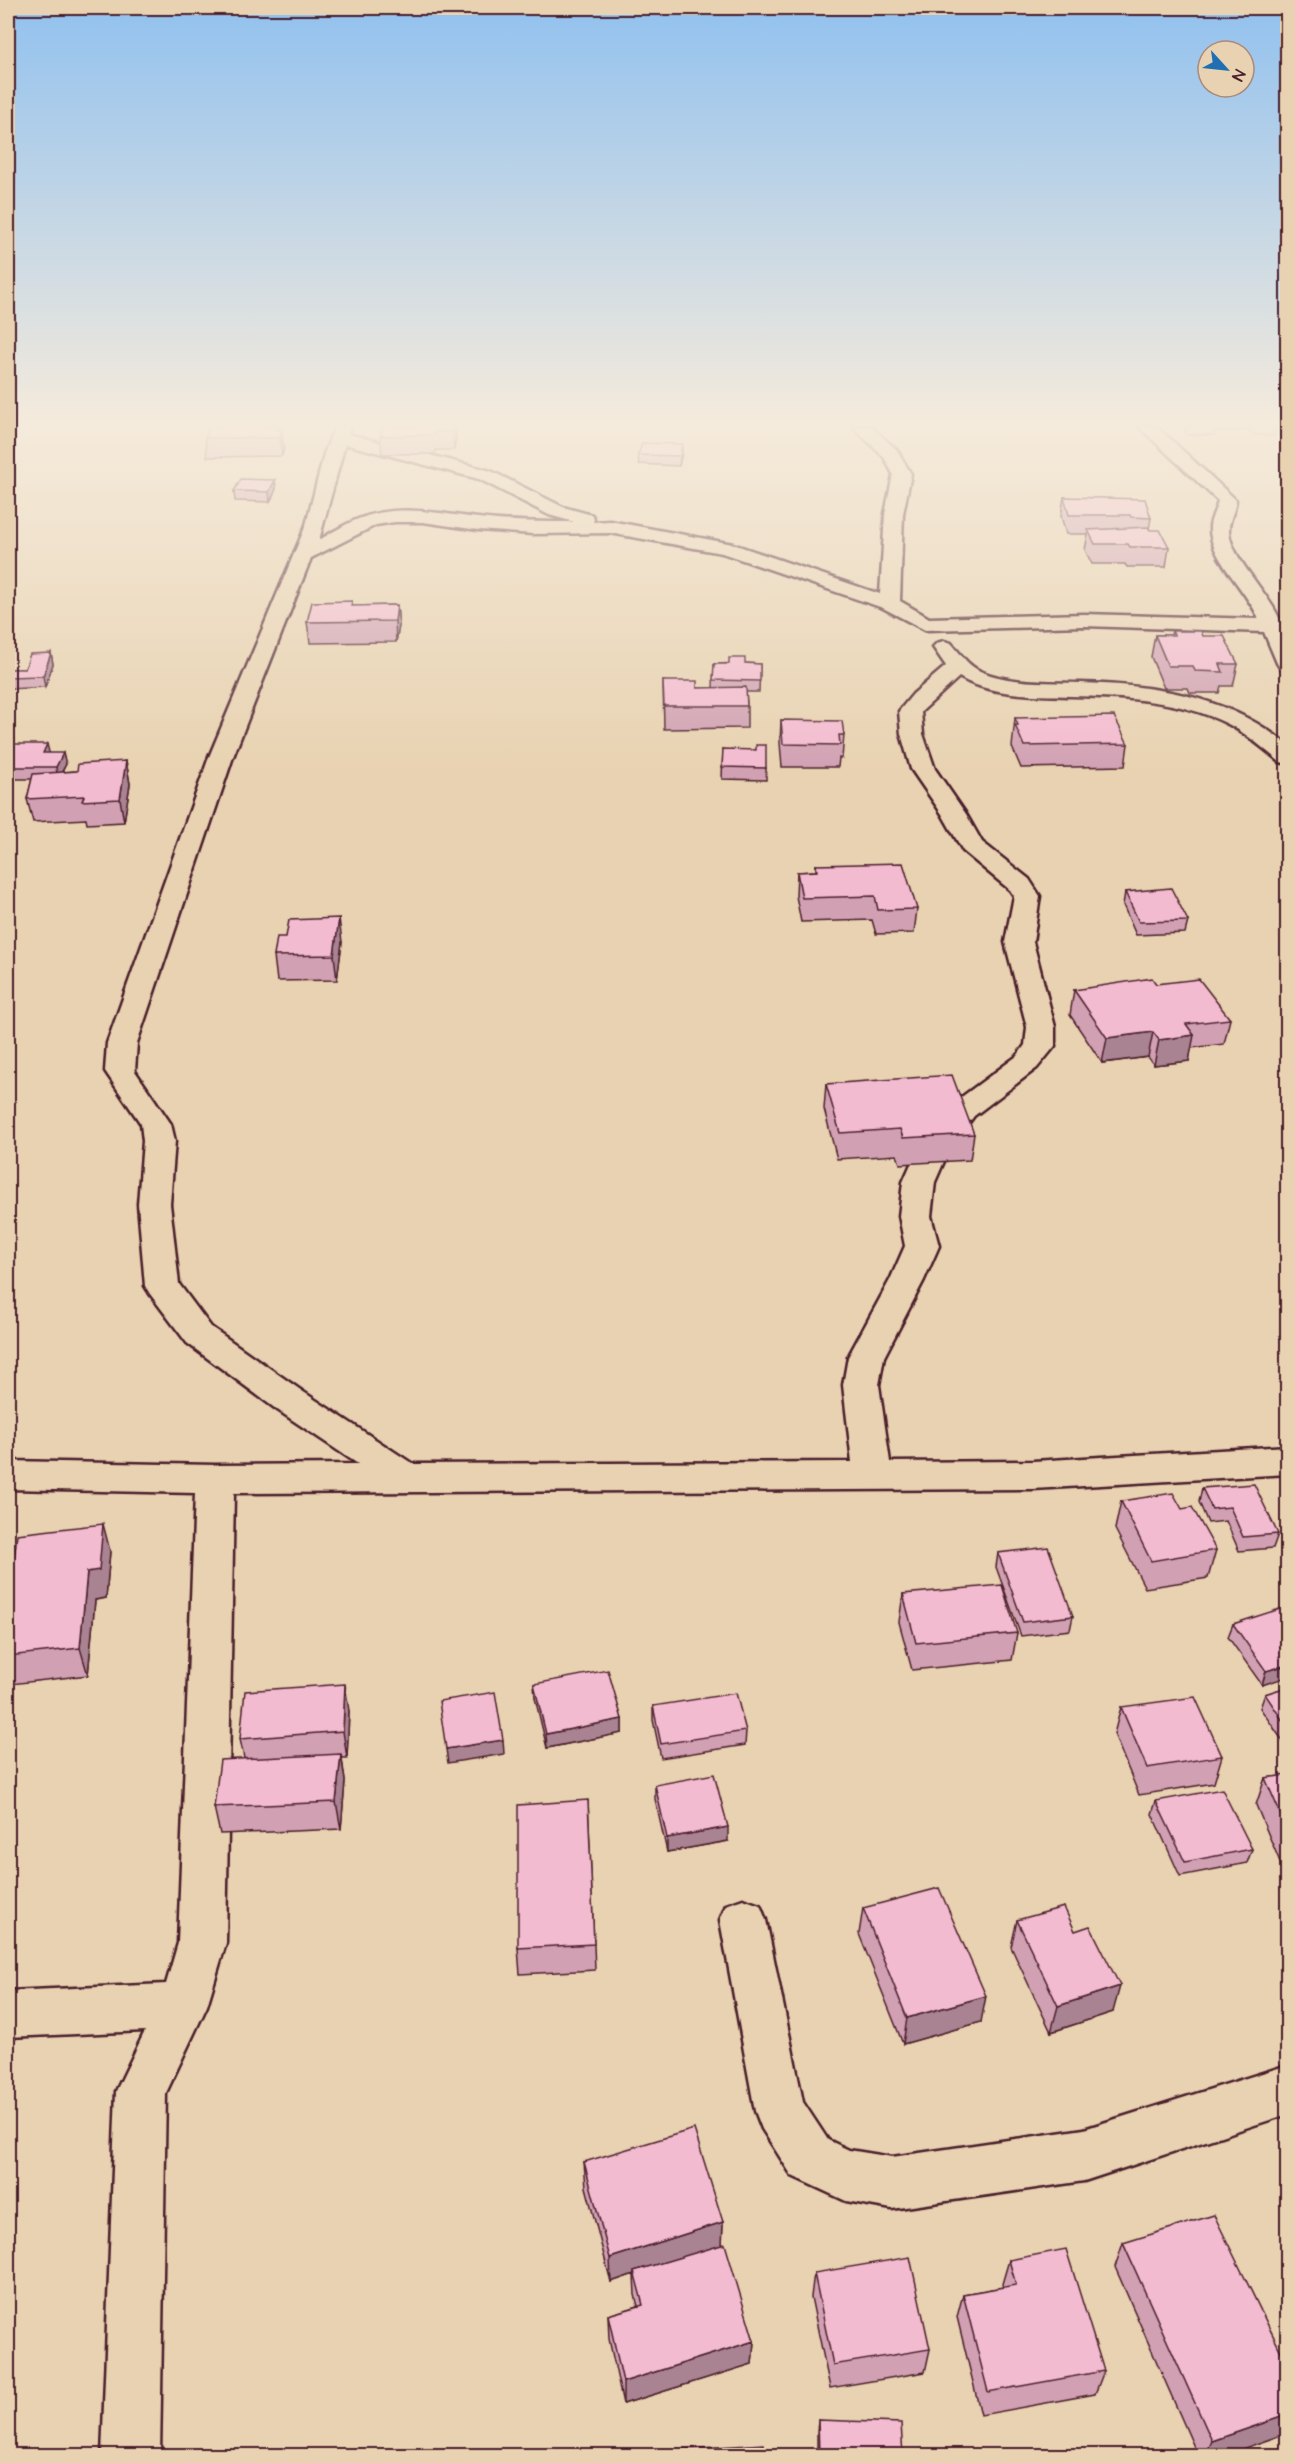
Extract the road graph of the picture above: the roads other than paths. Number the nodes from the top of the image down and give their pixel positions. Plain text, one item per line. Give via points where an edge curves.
1 (309, 541) edge
2 (331, 541) edge
3 (689, 541) edge
4 (893, 541) edge
5 (1222, 541) edge
6 (303, 555) junction
7 (890, 604) junction
8 (926, 624) junction
9 (1279, 626) edge
10 (1287, 663) edge
11 (957, 666) junction
12 (1287, 757) edge
13 (1287, 1460) edge
14 (8, 1475) edge
15 (873, 1476) junction
16 (406, 1478) junction
17 (215, 1479) junction
18 (743, 1920) dead end
19 (183, 2006) junction
20 (8, 2014) edge
21 (1287, 2089) edge
22 (130, 2456) edge

1 - 6 street
2 - 6 street
3 - 7 street via 726,548
4 - 7 street
5 - 9 street via 1236,569
6 - 16 street via 221,757 122,1043 120,1071 156,1124 159,1141 154,1204 162,1286 199,1335
7 - 8 street
8 - 9 street via 1084,620
8 - 11 street
9 - 10 street
11 - 12 street via 975,676 1009,685 1114,690 1190,703 1236,719
11 - 15 street via 910,711 912,734 923,769 972,846 1020,885 1027,896 1019,942 1041,1027 1040,1046 1028,1062 963,1110 934,1148 919,1182 915,1216 922,1246 866,1357 861,1385
13 - 15 street via 1033,1475
14 - 17 street
15 - 16 street
16 - 17 street
17 - 19 street via 202,1943
18 - 21 street via 780,2111 810,2158 846,2175 892,2183 1084,2154
19 - 20 street
19 - 22 street via 141,2091

